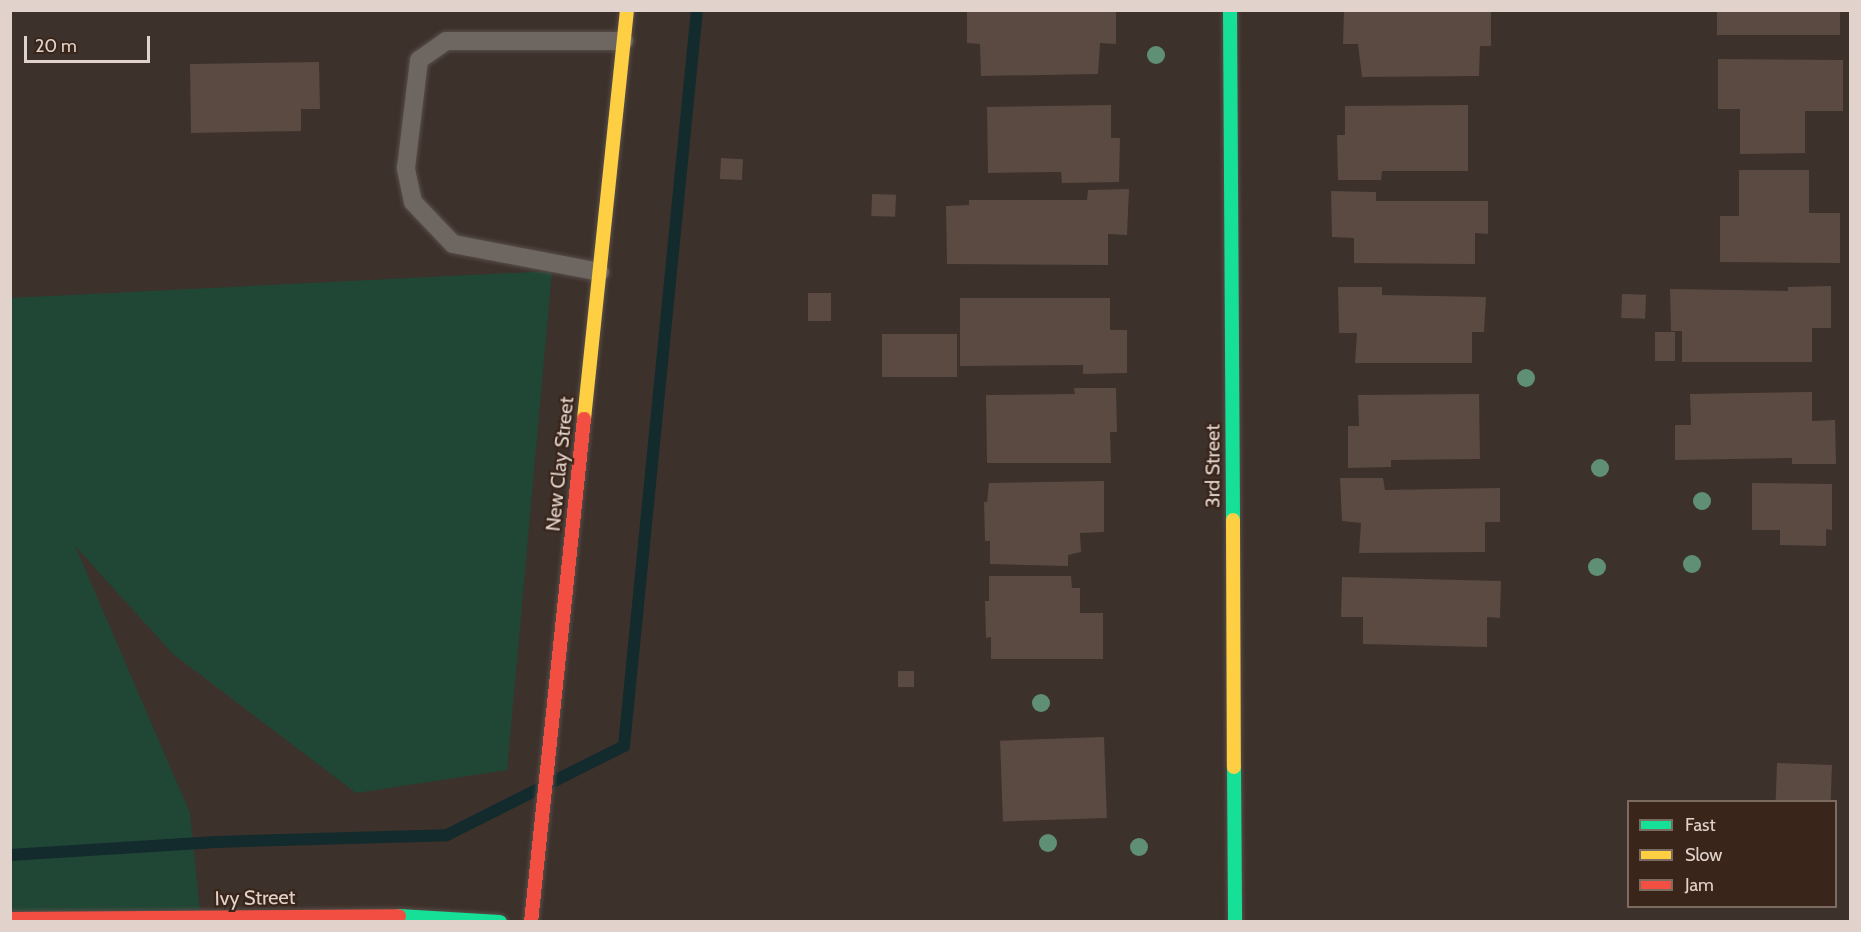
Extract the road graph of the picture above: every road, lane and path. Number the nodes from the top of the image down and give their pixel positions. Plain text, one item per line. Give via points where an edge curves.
1 (627, 10) edge
2 (1230, 10) edge
3 (624, 41) junction
4 (600, 272) junction
5 (10, 919) edge
6 (500, 921) edge
7 (531, 921) edge
8 (1235, 921) edge

1 - 3 street, New Clay Street
2 - 8 street, 3rd Street
3 - 4 street, New Clay Street
3 - 4 lane via 446,41 419,60 406,168 413,202 453,244
4 - 7 street, New Clay Street
5 - 6 street, Ivy Street via 430,916

